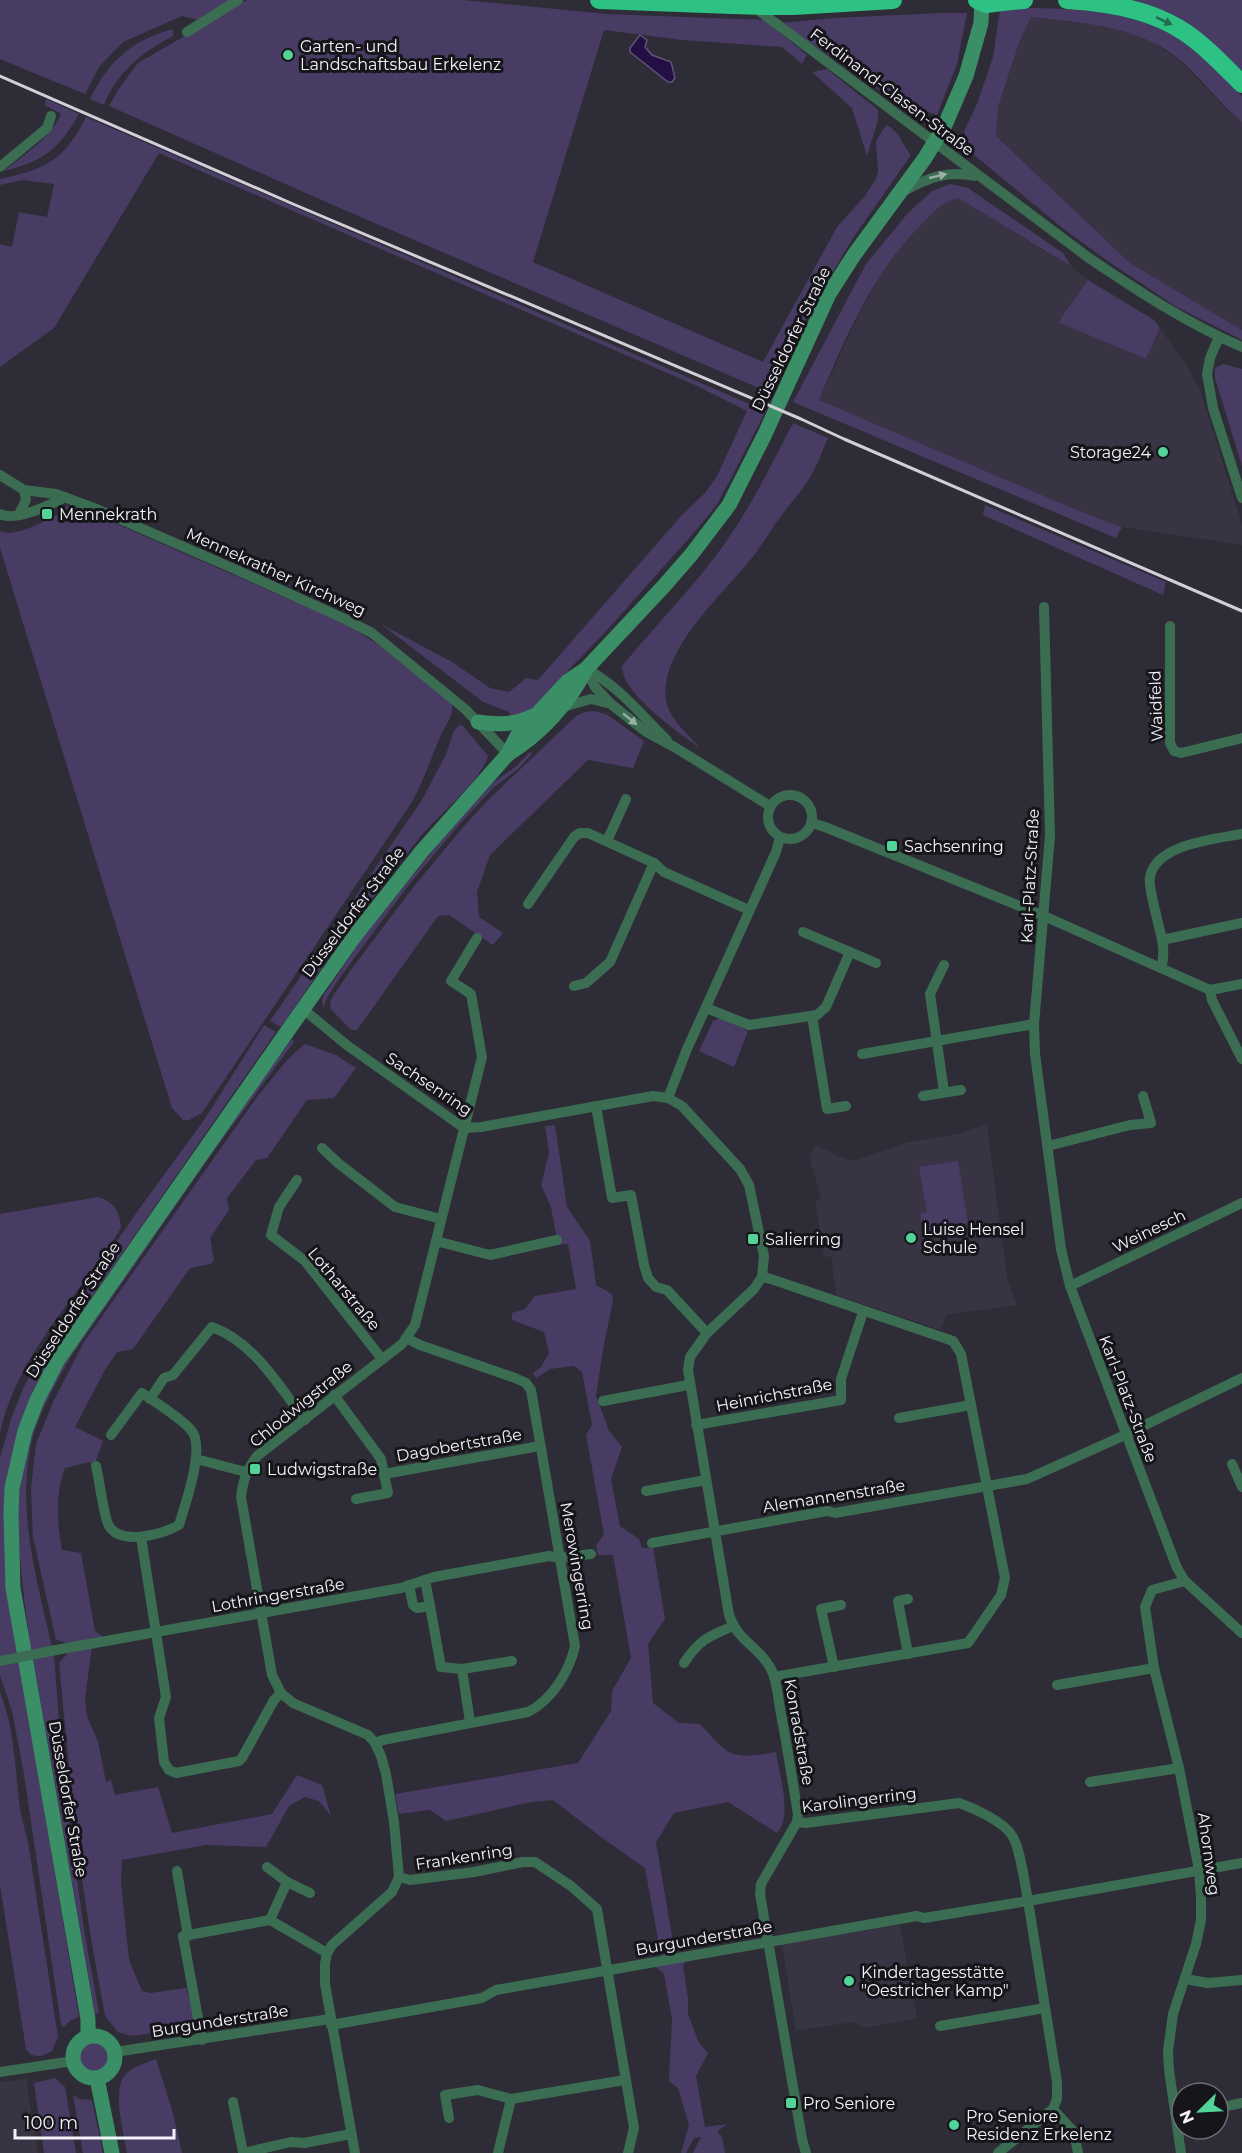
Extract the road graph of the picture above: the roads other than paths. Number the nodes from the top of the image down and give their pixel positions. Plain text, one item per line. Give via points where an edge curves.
1 (238, 0) edge
2 (599, 0) edge
3 (893, 0) edge
4 (977, 0) edge
5 (982, 0) edge
6 (1024, 0) edge
7 (1067, 0) edge
8 (738, 3) edge
9 (187, 32) dead end
10 (1242, 84) edge
11 (51, 116) dead end
12 (934, 143) junction
13 (0, 167) edge
14 (980, 178) junction
15 (900, 193) junction
16 (1219, 337) junction
17 (1242, 347) edge
18 (0, 475) edge
19 (5, 484) edge
20 (24, 490) junction
21 (65, 497) junction
22 (1242, 498) edge
23 (0, 514) edge
24 (19, 514) junction
25 (1044, 607) dead end
26 (1170, 626) dead end
27 (586, 669) junction
28 (611, 704) junction
29 (558, 710) junction
30 (536, 715) junction
31 (478, 722) junction
32 (1242, 738) edge
33 (676, 748) junction
34 (508, 754) junction
35 (626, 799) dead end
36 (770, 806) junction
37 (812, 823) junction
38 (1242, 834) edge
39 (780, 838) junction
40 (608, 841) junction
41 (654, 863) junction
42 (528, 904) dead end
43 (749, 910) junction
44 (1044, 916) junction
45 (1242, 923) edge
46 (803, 932) dead end
47 (477, 938) dead end
48 (1162, 940) junction
49 (850, 952) junction
50 (876, 963) dead end
51 (944, 965) dead end
52 (1161, 968) junction
53 (1242, 984) edge
54 (574, 986) dead end
55 (1210, 990) junction
56 (706, 1008) junction
57 (303, 1009) junction
58 (812, 1016) junction
59 (1034, 1024) junction
60 (938, 1041) junction
61 (862, 1054) dead end
62 (1242, 1059) edge
63 (961, 1090) dead end
64 (944, 1092) junction
65 (923, 1095) dead end
66 (1143, 1096) dead end
67 (668, 1098) junction
68 (596, 1106) junction
69 (846, 1106) dead end
70 (464, 1128) junction
71 (1048, 1146) junction
72 (322, 1148) dead end
73 (297, 1180) dead end
74 (1242, 1203) edge
75 (441, 1219) junction
76 (557, 1240) dead end
77 (436, 1241) junction
78 (762, 1277) junction
79 (1070, 1286) junction
80 (862, 1312) junction
81 (707, 1334) junction
82 (406, 1338) junction
83 (382, 1359) junction
84 (1242, 1378) edge
85 (688, 1385) junction
86 (334, 1395) junction
87 (150, 1398) junction
88 (603, 1401) dead end
89 (971, 1405) junction
90 (899, 1418) dead end
91 (305, 1420) junction
92 (696, 1425) junction
93 (1126, 1434) junction
94 (111, 1435) dead end
95 (540, 1446) junction
96 (196, 1459) junction
97 (1232, 1464) dead end
98 (96, 1466) dead end
99 (246, 1472) junction
100 (384, 1474) junction
101 (706, 1480) junction
102 (986, 1486) junction
103 (1242, 1487) edge
104 (646, 1491) dead end
105 (356, 1499) dead end
106 (715, 1530) junction
107 (141, 1537) junction
108 (652, 1543) dead end
109 (591, 1554) dead end
110 (560, 1558) junction
111 (425, 1580) junction
112 (1185, 1581) junction
113 (409, 1585) junction
114 (908, 1599) dead end
115 (841, 1605) dead end
116 (430, 1606) junction
117 (261, 1614) junction
118 (733, 1626) junction
119 (1241, 1630) edge
120 (157, 1632) junction
121 (908, 1654) junction
122 (512, 1660) dead end
123 (0, 1661) edge
124 (684, 1663) dead end
125 (834, 1667) junction
126 (1154, 1668) junction
127 (462, 1669) junction
128 (774, 1677) junction
129 (1057, 1685) dead end
130 (281, 1693) junction
131 (470, 1722) junction
132 (375, 1743) junction
133 (1179, 1768) junction
134 (1090, 1782) dead end
135 (797, 1822) junction
136 (1242, 1863) edge
137 (267, 1867) dead end
138 (1199, 1870) junction
139 (177, 1872) dead end
140 (399, 1877) junction
141 (287, 1881) junction
142 (310, 1893) dead end
143 (1028, 1901) junction
144 (270, 1920) junction
145 (188, 1935) junction
146 (768, 1941) junction
147 (327, 1953) junction
148 (607, 1971) junction
149 (1185, 1979) junction
150 (1242, 1980) edge
151 (1045, 2008) junction
152 (331, 2022) junction
153 (940, 2026) dead end
154 (88, 2036) junction
155 (202, 2040) junction
156 (115, 2052) junction
157 (73, 2061) junction
158 (0, 2072) edge
159 (97, 2078) junction
160 (625, 2080) junction
161 (1173, 2081) edge
162 (511, 2099) junction
163 (233, 2102) dead end
164 (1053, 2109) junction
165 (449, 2118) dead end
166 (351, 2134) junction
167 (243, 2152) edge
168 (112, 2153) edge
169 (355, 2153) edge
170 (498, 2153) edge
171 (628, 2153) edge
172 (806, 2153) edge
173 (999, 2153) edge
174 (1078, 2153) edge

1 - 9 street
2 - 8 highway
3 - 8 highway, bridge via 767,6
4 - 6 highway, bridge via 986,4
5 - 12 main road, Düsseldorfer Straße via 981,23 966,76
7 -> 10 highway via 1112,4 1166,22 1199,42
8 - 12 street, Ferdinand-Clasen-Straße via 786,30
11 - 13 street via 47,128
12 - 14 street, Ferdinand-Clasen-Straße
12 - 15 main road, Düsseldorfer Straße
15 -> 14 street, Ferdinand-Clasen-Straße via 928,178 950,173
14 - 16 street, Ferdinand-Clasen-Straße via 1143,294
15 - 27 main road, Düsseldorfer Straße via 829,294 729,506 692,555
16 - 17 street, Ferdinand-Clasen-Straße
16 - 22 street via 1207,374
18 - 19 street
19 - 20 street, Mennekrather Kirchweg via 16,484
20 - 21 street, Mennekrather Kirchweg
20 - 24 street via 26,500
21 - 24 street
21 - 31 street, Mennekrather Kirchweg via 372,633
23 - 24 street
25 - 44 street, Karl-Platz-Straße via 1050,836
26 - 32 street, Waidfeld via 1170,743 1174,751 1181,753
27 - 28 street
27 - 29 main road, Düsseldorfer Straße via 577,688
27 - 30 main road, Düsseldorfer Straße via 568,681
27 - 33 street via 616,688
28 - 29 street via 591,699
28 -> 33 street via 645,731
29 - 34 main road, Düsseldorfer Straße via 525,744
30 - 31 main road via 510,724
30 - 34 main road, Düsseldorfer Straße via 517,736
31 - 34 street, Mennekrather Kirchweg
33 - 36 street
34 - 57 main road, Düsseldorfer Straße via 422,850
35 - 40 street
36 - 37 street via 781,796 795,795 807,803
36 - 39 street via 768,820
37 - 39 street via 802,836
37 - 44 street
38 - 48 street via 1170,851 1155,866 1149,878
39 - 43 street
40 - 41 street
40 - 42 street via 588,832 574,837
41 - 43 street via 664,872
41 - 54 street via 610,962 586,983
43 - 56 street
44 - 52 street
44 - 59 street, Karl-Platz-Straße
45 - 48 street
46 - 49 street
47 - 70 street, Chlodwigstraße via 451,981 471,994 482,1057
48 - 52 street
49 - 50 street
49 - 58 street via 826,1007
51 - 60 street via 930,994
52 - 55 street
53 - 55 street
55 - 62 street
56 - 58 street via 749,1025
56 - 67 street
57 - 70 street, Sachsenring via 348,1047
57 - 154 main road, Düsseldorfer Straße via 57,1361 25,1431 16,1467 10,1514 13,1588
58 - 69 street via 827,1109
59 - 60 street
59 - 71 street, Karl-Platz-Straße
60 - 61 street
60 - 64 street
63 - 64 street
64 - 65 street
66 - 71 street via 1151,1123
67 - 68 street, Sachsenring via 653,1096
67 - 78 street via 682,1106 746,1179 764,1256
68 - 70 street, Sachsenring
68 - 81 street via 612,1198 631,1195 648,1278 656,1287 667,1290
70 - 75 street, Chlodwigstraße
71 - 79 street, Karl-Platz-Straße via 1061,1249
72 - 75 street via 395,1207
73 - 83 street, Lotharstraße via 279,1207 272,1235 305,1261
74 - 79 street, Weinesch
75 - 77 street, Chlodwigstraße
76 - 77 street via 490,1255
77 - 82 street, Chlodwigstraße via 415,1325
78 - 80 street
78 - 81 street, Konradstraße
79 - 93 street, Karl-Platz-Straße
80 - 89 street via 953,1341 961,1354
80 - 92 street, Heinrichstraße via 841,1379 841,1400
81 - 85 street, Konradstraße via 690,1356
82 - 83 street, Chlodwigstraße
82 - 95 street, Merowingerring via 526,1383 531,1390
83 - 86 street, Chlodwigstraße
84 - 93 street, Alemannenstraße
85 - 88 street
85 - 92 street, Konradstraße
86 - 91 street, Chlodwigstraße
86 - 100 street, Dagobertstraße via 381,1459
87 - 91 street via 212,1327 227,1332 259,1359
87 - 94 street via 142,1393
87 - 96 street via 192,1430 197,1440
89 - 90 street
89 - 102 street
91 - 99 street, Chlodwigstraße via 257,1456
92 - 101 street, Konradstraße
93 - 102 street, Alemannenstraße via 1022,1480
93 - 112 street, Karl-Platz-Straße
95 - 100 street, Dagobertstraße
95 - 110 street, Merowingerring
96 - 99 street
96 - 107 street via 178,1525
97 - 103 street
98 - 107 street via 109,1526 118,1534
99 - 117 street, Chlodwigstraße via 242,1497
100 - 105 street, Dagobertstraße via 388,1493
101 - 104 street
101 - 106 street, Konradstraße
102 - 106 street, Alemannenstraße
102 - 121 street via 1005,1578 1002,1595 968,1642
106 - 108 street, Alemannenstraße
106 - 118 street, Konradstraße
107 - 120 street
109 - 110 street
110 - 111 street, Lothringerstraße via 549,1556
110 - 131 street, Merowingerring via 575,1646 565,1672 549,1697 528,1712
111 - 113 street, Lothringerstraße
111 - 116 street
112 - 119 street, Karl-Platz-Straße
112 - 126 street, Ahornweg via 1152,1590 1145,1607
113 - 116 street via 413,1605
113 - 117 street, Lothringerstraße
114 - 121 street via 898,1601
115 - 125 street via 821,1609
116 - 127 street via 441,1667
117 - 120 street, Lothringerstraße
117 - 130 street, Chlodwigstraße via 272,1675
118 - 124 street via 702,1640
118 - 128 street, Konradstraße via 760,1654
120 - 123 street, Lothringerstraße, bridge
120 - 130 street via 166,1696 159,1718 164,1762 169,1770 176,1773 239,1761
121 - 125 street
122 - 127 street
125 - 128 street
126 - 129 street
126 - 133 street, Ahornweg
127 - 131 street
128 - 135 street, Konradstraße
130 - 132 street via 293,1703 368,1735
131 - 132 street, Merowingerring
132 - 140 street, Frankenring via 392,1806
133 - 134 street
133 - 138 street, Ahornweg
135 - 143 street, Karolingerring via 959,1803 972,1807 1011,1834 1017,1845
135 - 146 street, Karolingerring via 761,1884
136 - 138 street, Burgunderstraße
137 - 141 street
138 - 143 street, Burgunderstraße
138 - 149 street, Ahornweg via 1201,1920
139 - 145 street
140 - 147 street, Frankenring via 392,1892
140 - 148 street, Frankenring via 410,1880 535,1862 597,1909
141 - 142 street
141 - 144 street
143 - 146 street, Burgunderstraße
143 - 151 street, Karolingerring
144 - 145 street
144 - 147 street
145 - 155 street via 183,1936
146 - 148 street, Burgunderstraße
146 - 172 street, Karolingerring
147 - 152 street via 325,1984
148 - 152 street, Burgunderstraße via 495,1990 482,1998
148 - 160 street, Frankenring
149 - 150 street via 1208,1983
149 - 161 street, Ahornweg via 1173,2014 1168,2050
151 - 153 street
151 - 164 street, Karolingerring via 1057,2082
152 - 155 street, Burgunderstraße
152 - 166 street
154 - 156 main road via 105,2039
154 - 157 main road via 76,2046
155 - 156 street, Burgunderstraße
156 - 159 main road via 112,2069
157 - 158 street
157 - 159 main road via 81,2075
159 - 168 main road
160 - 162 street
160 - 171 street, Frankenring via 634,2128
162 - 165 street via 478,2090 445,2095
162 - 170 street
163 - 167 street
164 - 173 street
164 - 174 street via 1074,2132
166 - 167 street
166 - 169 street

